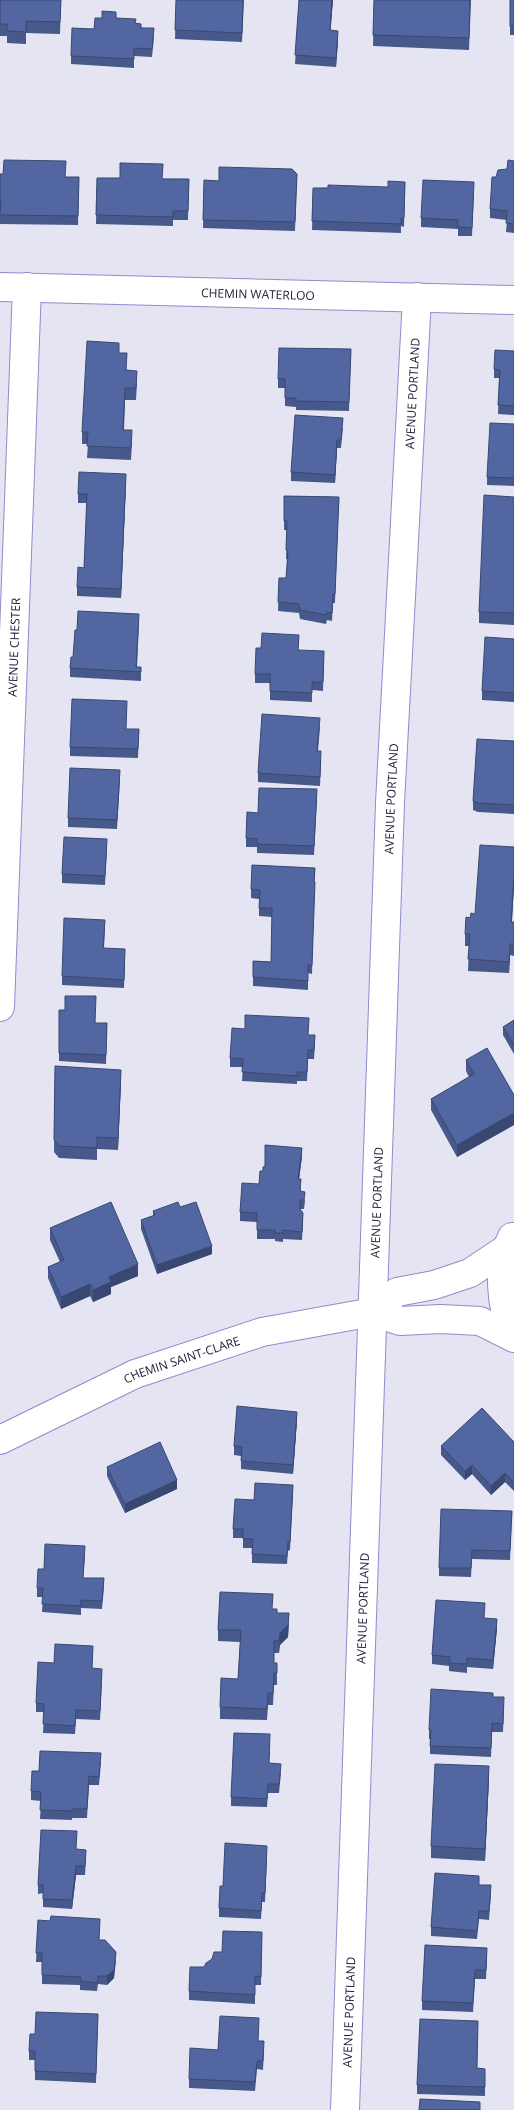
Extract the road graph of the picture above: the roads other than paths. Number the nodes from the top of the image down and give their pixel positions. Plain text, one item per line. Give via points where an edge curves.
1 (0, 287) edge
2 (27, 287) junction
3 (417, 297) junction
4 (514, 300) edge
5 (0, 1007) edge
6 (510, 1241) edge
7 (373, 1312) junction
8 (514, 1336) edge
9 (0, 1440) edge
10 (345, 2110) edge

1 - 2 street, CHEMIN WATERLOO
2 - 3 street, CHEMIN WATERLOO
2 - 5 street, AVENUE CHESTER
3 - 4 street, CHEMIN WATERLOO
3 - 7 street, AVENUE PORTLAND via 390,804
6 - 7 street, CHEMIN SAINT-CLARE via 470,1273 434,1285 397,1292
6 - 8 street, CHEMIN SAINT-CLARE via 502,1292
7 - 8 street, CHEMIN SAINT-CLARE via 400,1322 480,1321
7 - 9 street, CHEMIN SAINT-CLARE via 262,1332 135,1374
7 - 10 street, AVENUE PORTLAND

